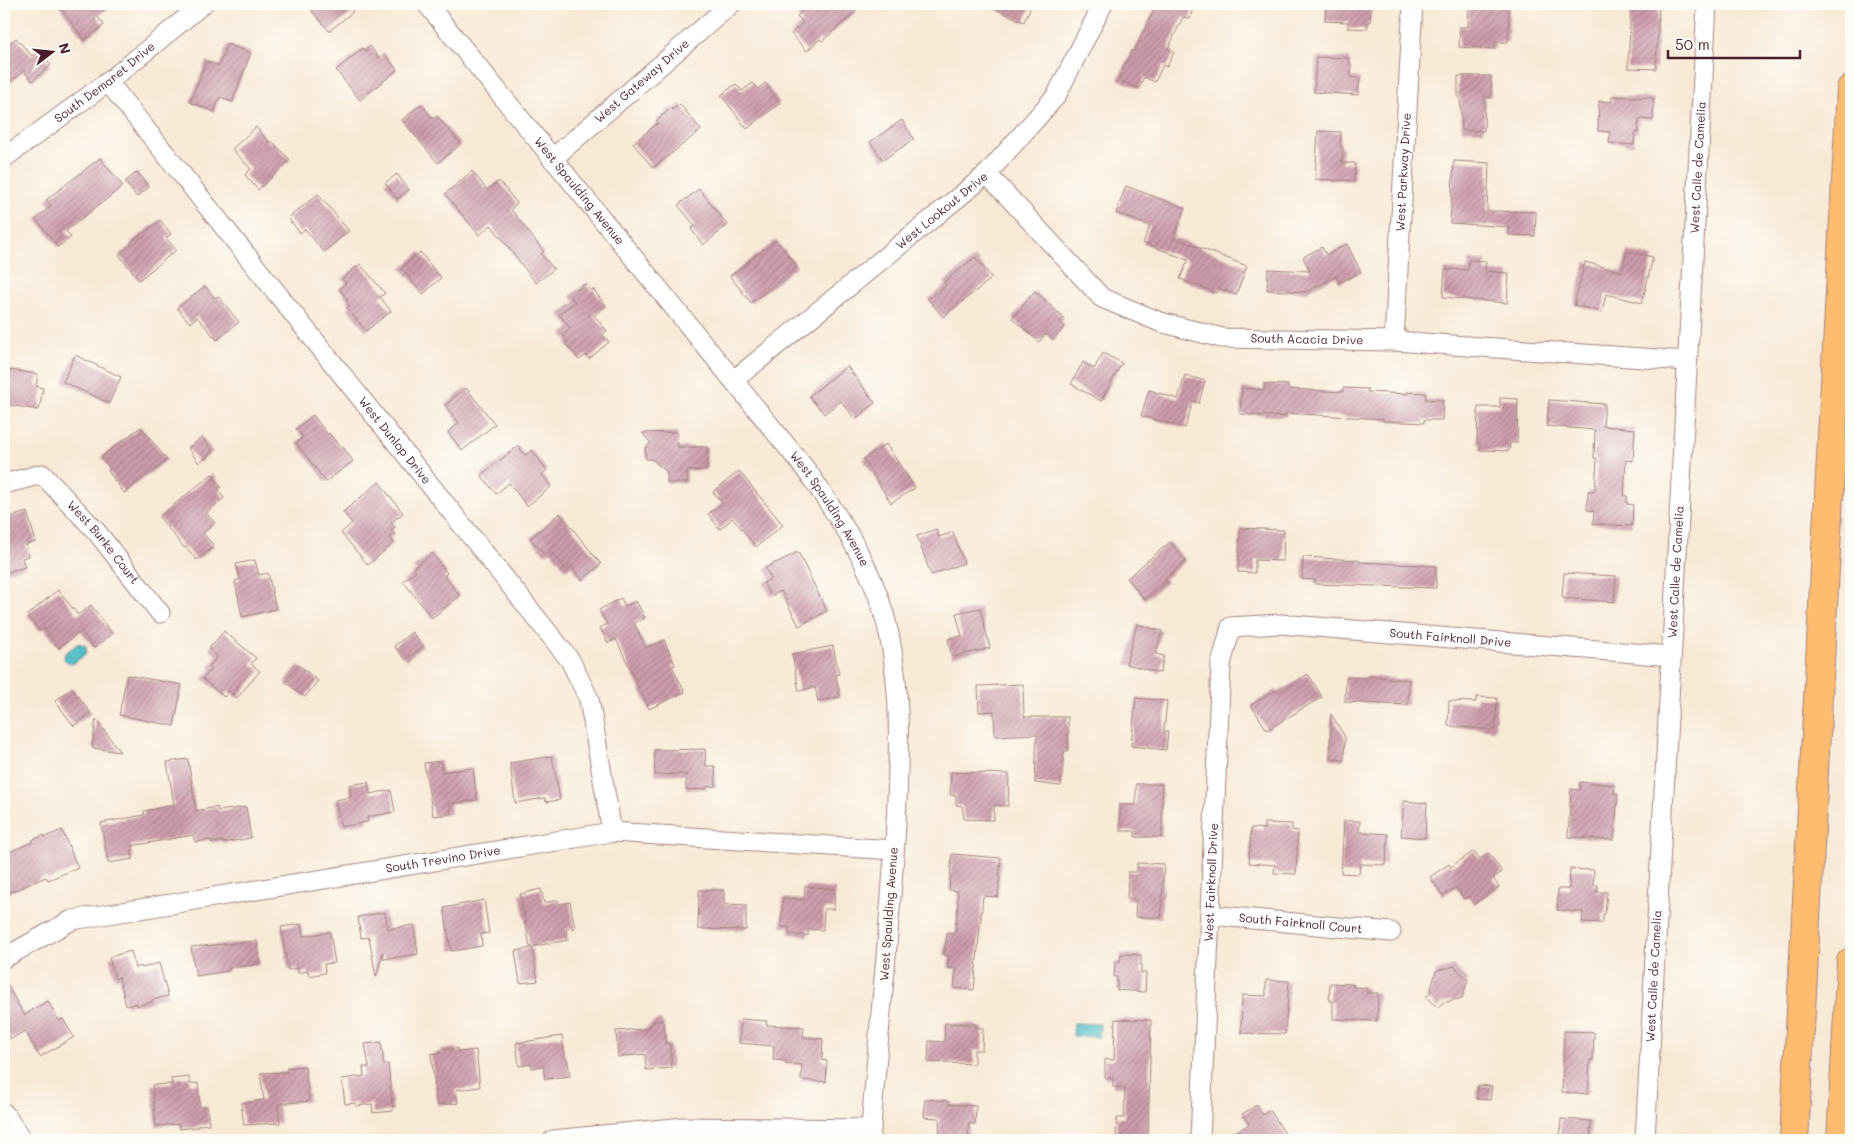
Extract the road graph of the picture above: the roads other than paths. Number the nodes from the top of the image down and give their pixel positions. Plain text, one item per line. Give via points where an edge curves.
1 (203, 4) edge
2 (427, 4) edge
3 (731, 4) edge
4 (1103, 4) edge
5 (1413, 4) edge
6 (1707, 4) edge
7 (108, 82) junction
8 (1851, 89) edge
9 (4, 158) edge
10 (552, 159) junction
11 (987, 174) junction
12 (1394, 342) junction
13 (1687, 361) junction
14 (734, 380) junction
15 (4, 484) edge
16 (160, 613) dead end
17 (1231, 627) joint
18 (1672, 656) junction
19 (612, 832) junction
20 (894, 850) junction
21 (1210, 915) junction
22 (1391, 932) dead end
23 (4, 958) edge
24 (1851, 962) edge
25 (4, 1113) edge
26 (871, 1135) edge
27 (22, 1140) edge
28 (553, 1140) edge
29 (1200, 1140) edge
30 (1645, 1140) edge
31 (1794, 1140) edge
32 (1842, 1140) edge

1 - 7 street, South Demaret Drive
2 - 10 street, West Spaulding Avenue
3 - 10 street, West Gateway Drive
4 - 11 street, West Lookout Drive via 1056,96
5 - 12 street, West Parkway Drive
6 - 13 street, West Calle de Camelia
7 - 9 street, South Demaret Drive
7 - 19 street, West Dunlop Drive via 570,660 589,699
8 - 31 highway
10 - 14 street, West Spaulding Avenue
11 - 12 street, South Acacia Drive via 1102,298 1160,322 1222,338
11 - 14 street, West Lookout Drive
12 - 13 street, South Acacia Drive
13 - 18 street, West Calle de Camelia
14 - 20 street, West Spaulding Avenue via 835,511 858,551 884,613 899,719
15 - 16 street, West Burke Court via 42,474 96,531
17 - 18 street, South Fairknoll Drive via 1280,624
17 - 21 street, West Fairknoll Drive via 1222,664
18 - 30 street, West Calle de Camelia
19 - 20 street, South Trevino Drive
19 - 23 street, South Trevino Drive via 72,920
20 - 26 street, West Spaulding Avenue
21 - 22 street, South Fairknoll Court
21 - 29 street, West Fairknoll Drive
24 - 32 highway
25 - 27 street
26 - 28 street via 684,1126

